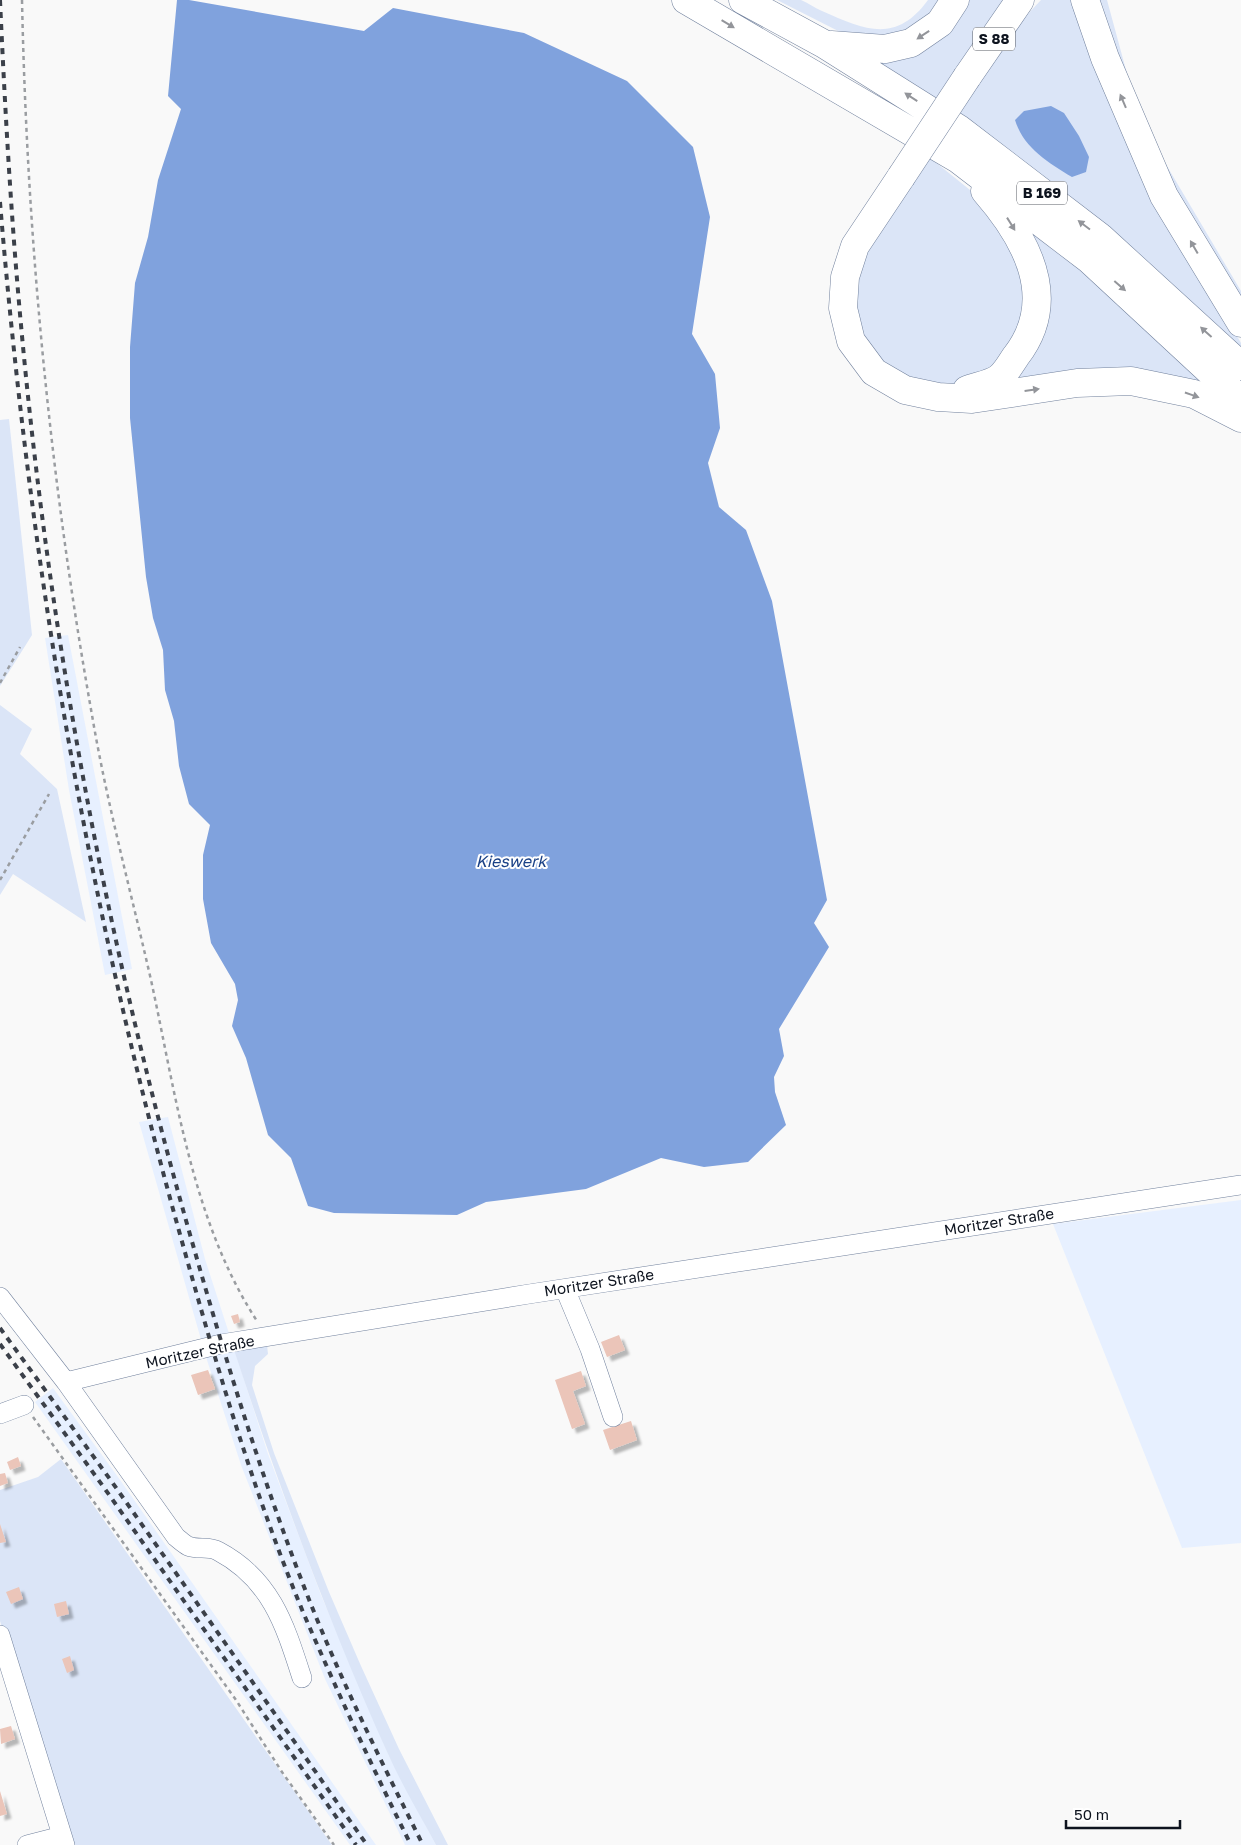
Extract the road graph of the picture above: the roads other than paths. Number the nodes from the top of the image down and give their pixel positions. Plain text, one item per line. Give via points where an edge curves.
1 (686, 0) edge
2 (743, 0) edge
3 (955, 0) edge
4 (1020, 0) edge
5 (1085, 0) edge
6 (824, 44) junction
7 (934, 127) joint
8 (958, 159) junction
9 (1241, 323) edge
10 (1241, 366) edge
11 (949, 397) junction
12 (1241, 400) edge
13 (1241, 418) edge
14 (1241, 1185) edge
15 (565, 1289) junction
16 (0, 1297) edge
17 (66, 1382) junction
18 (24, 1405) road end
19 (0, 1414) edge
20 (613, 1417) dead end
21 (0, 1635) edge
22 (302, 1678) dead end
23 (63, 1840) edge
24 (27, 1845) edge

1 -> 8 highway, B 169
2 - 6 highway, B 169
3 -> 6 highway, B 169 via 940,23 911,43 885,49
4 - 7 highway, S 88, bridge
9 -> 5 highway via 1164,196 1105,58
10 -> 6 highway, B 169 via 1093,231 959,129
7 - 11 highway, B 169, bridge via 855,246 845,277 843,308 852,341 874,372 905,390
8 -> 11 highway, B 169 via 1002,210 1028,253 1037,293 1034,325 1027,342 1000,378
8 -> 12 highway, B 169 via 1090,260
11 -> 13 highway, B 169 via 972,399 1077,383 1131,381 1194,394
14 - 15 street, Moritzer Straße
15 - 17 street, Moritzer Straße via 221,1344
15 - 20 street
16 - 17 street
17 - 22 street via 176,1537 189,1546 216,1550 232,1559 272,1600 286,1627
18 - 19 street
21 - 23 street
23 - 24 street

